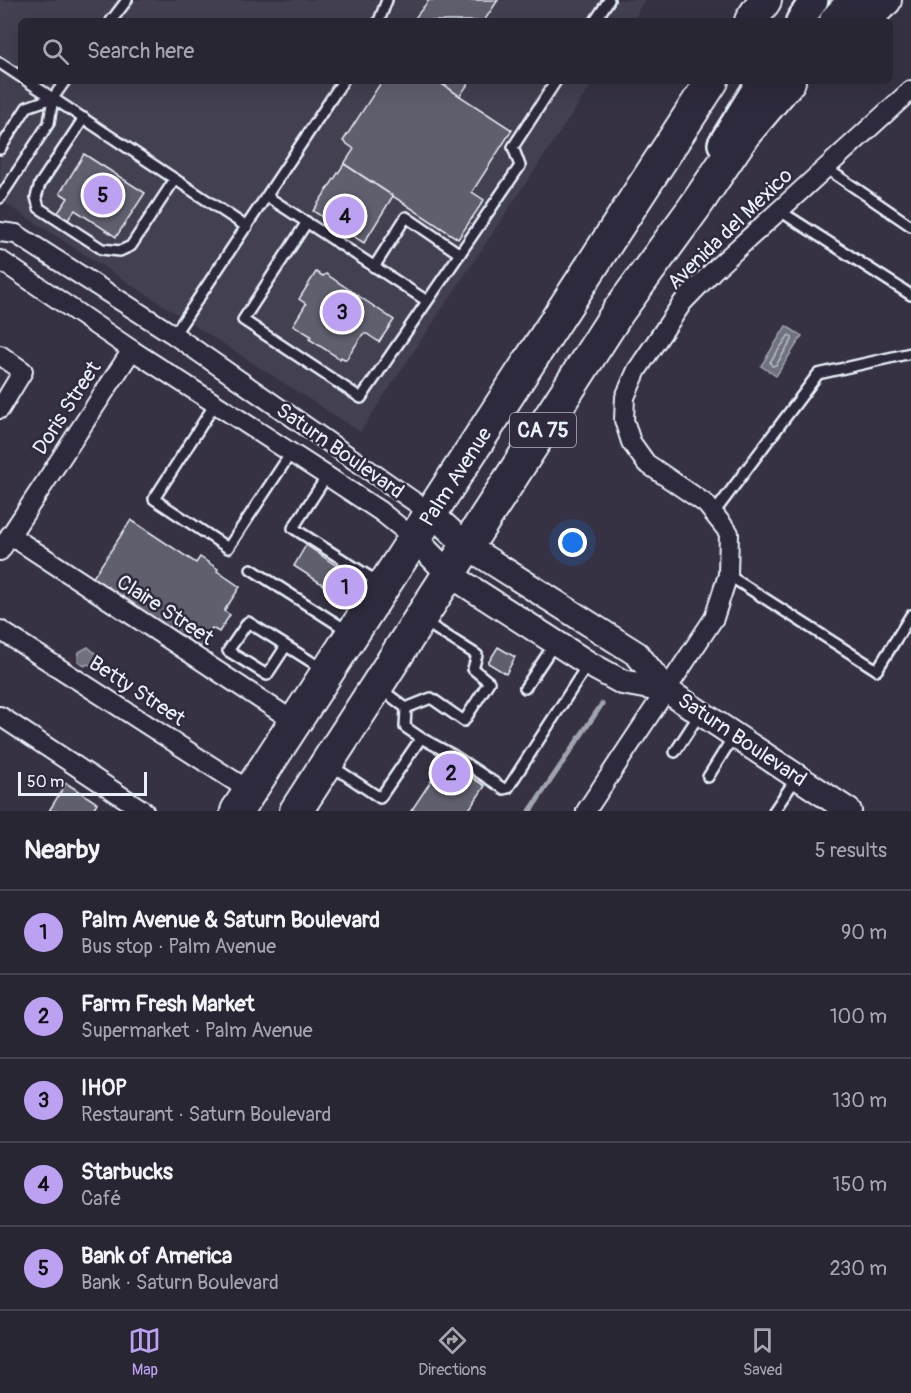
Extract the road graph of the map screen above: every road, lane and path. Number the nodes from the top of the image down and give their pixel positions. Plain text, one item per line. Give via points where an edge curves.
1 (127, 0) edge
2 (387, 0) edge
3 (609, 0) edge
4 (765, 0) edge
5 (814, 0) edge
6 (855, 0) edge
7 (885, 0) edge
8 (113, 18) edge
9 (380, 18) edge
10 (597, 18) edge
11 (753, 18) edge
12 (802, 18) edge
13 (839, 18) edge
14 (865, 18) edge
15 (0, 63) edge
16 (18, 75) edge
17 (32, 84) edge
18 (63, 84) edge
19 (342, 84) edge
20 (554, 84) edge
21 (710, 84) edge
22 (759, 84) edge
23 (786, 84) edge
24 (911, 90) edge
25 (53, 98) junction
26 (84, 118) junction
27 (0, 149) edge
28 (826, 168) junction
29 (175, 179) junction
30 (268, 196) junction
31 (0, 198) edge
32 (780, 211) junction
33 (307, 222) junction
34 (911, 226) edge
35 (247, 227) junction
36 (0, 232) edge
37 (460, 254) junction
38 (0, 260) edge
39 (374, 267) junction
40 (911, 295) edge
41 (427, 301) junction
42 (618, 312) junction
43 (174, 335) junction
44 (132, 350) junction
45 (911, 353) edge
46 (0, 355) edge
47 (216, 404) junction
48 (0, 409) edge
49 (291, 453) junction
50 (327, 476) junction
51 (714, 513) junction
52 (423, 527) junction
53 (10, 535) junction
54 (468, 547) junction
55 (0, 551) edge
56 (251, 569) dead end
57 (450, 574) junction
58 (729, 575) junction
59 (384, 586) junction
60 (911, 615) edge
61 (420, 619) junction
62 (0, 630) edge
63 (353, 633) junction
64 (555, 643) junction
65 (286, 646) junction
66 (589, 664) junction
67 (327, 672) junction
68 (377, 686) junction
69 (525, 688) dead end
70 (666, 690) junction
71 (406, 708) junction
72 (700, 712) junction
73 (0, 716) edge
74 (294, 722) junction
75 (734, 735) junction
76 (421, 738) junction
77 (675, 752) dead end
78 (327, 763) junction
79 (708, 777) dead end
80 (797, 777) junction
81 (244, 801) edge
82 (593, 808) edge
83 (144, 811) edge
84 (296, 811) edge
85 (774, 811) edge
86 (849, 811) edge

1 - 8 lane
2 - 9 lane
3 - 10 lane
4 - 11 highway
5 - 12 main road
6 - 13 highway
7 - 14 highway
15 - 16 lane
17 - 25 lane
18 - 25 lane
19 - 30 lane
20 - 37 lane via 513,147 519,166
21 - 52 highway, Palm Avenue / CA 75
22 - 42 main road
23 - 42 highway via 744,134
24 - 28 street, Avenida del Mexico
25 - 26 lane
25 - 27 lane via 27,107
25 - 31 lane via 49,123
26 - 29 lane
26 - 29 lane via 40,184 36,197 39,208 102,249 120,251 131,246
28 - 32 street, Avenida del Mexico
28 - 34 lane
29 - 35 lane
30 - 33 lane
30 - 35 lane
32 - 40 lane
32 - 51 street, Avenida del Mexico via 683,302 637,370 625,397 626,431 637,453
33 - 39 lane
33 - 41 lane via 243,320 361,398
35 - 43 lane
36 - 43 street, Saturn Boulevard via 16,234
37 - 39 lane via 406,218
37 - 41 lane
38 - 44 street, Saturn Boulevard
39 - 41 lane
42 - 54 highway, CA 75
43 - 52 street, Saturn Boulevard
44 - 47 street, Saturn Boulevard
44 - 53 street, Doris Street
45 - 51 lane via 818,374
46 - 48 street via 23,371
47 - 49 street, Saturn Boulevard
47 - 49 lane via 154,499 228,548
49 - 50 street, Saturn Boulevard
50 - 52 street, Saturn Boulevard via 380,512
50 - 59 lane via 294,528
51 - 58 street, Avenida del Mexico via 729,533
52 - 54 main road, Saturn Boulevard
52 - 57 main road, Saturn Boulevard
52 - 59 highway, Palm Avenue / CA 75
53 - 55 street, Doris Street
53 - 74 street, Claire Street
54 - 57 highway, CA 75
54 - 70 main road, Saturn Boulevard via 637,654
56 - 63 lane
57 - 61 highway, CA 75
57 - 64 main road, Saturn Boulevard
58 - 60 lane via 877,670
58 - 70 street, Avenida del Mexico via 714,618
59 - 63 highway, Palm Avenue / CA 75
61 - 68 highway, CA 75
61 - 71 lane via 477,655 473,669 489,682 464,721 431,698
62 - 81 street, Betty Street
63 - 67 highway, Palm Avenue / CA 75
64 - 66 main road, Saturn Boulevard
64 - 69 lane
65 - 65 lane via 248,622 228,651 267,675
65 - 67 lane
66 - 70 main road, Saturn Boulevard via 622,682
66 - 76 lane via 508,788
67 - 74 highway, Palm Avenue / CA 75
68 - 71 lane
68 - 78 highway, CA 75
70 - 72 main road, Saturn Boulevard
70 - 82 street, Avenida del Mexico
71 - 76 lane via 405,727
72 - 75 main road, Saturn Boulevard
72 - 77 lane
73 - 83 street
74 - 81 highway, Palm Avenue / CA 75
75 - 79 lane
75 - 80 main road, Saturn Boulevard
76 - 78 lane via 380,798
78 - 84 highway, CA 75
80 - 85 lane
80 - 86 main road, Saturn Boulevard

